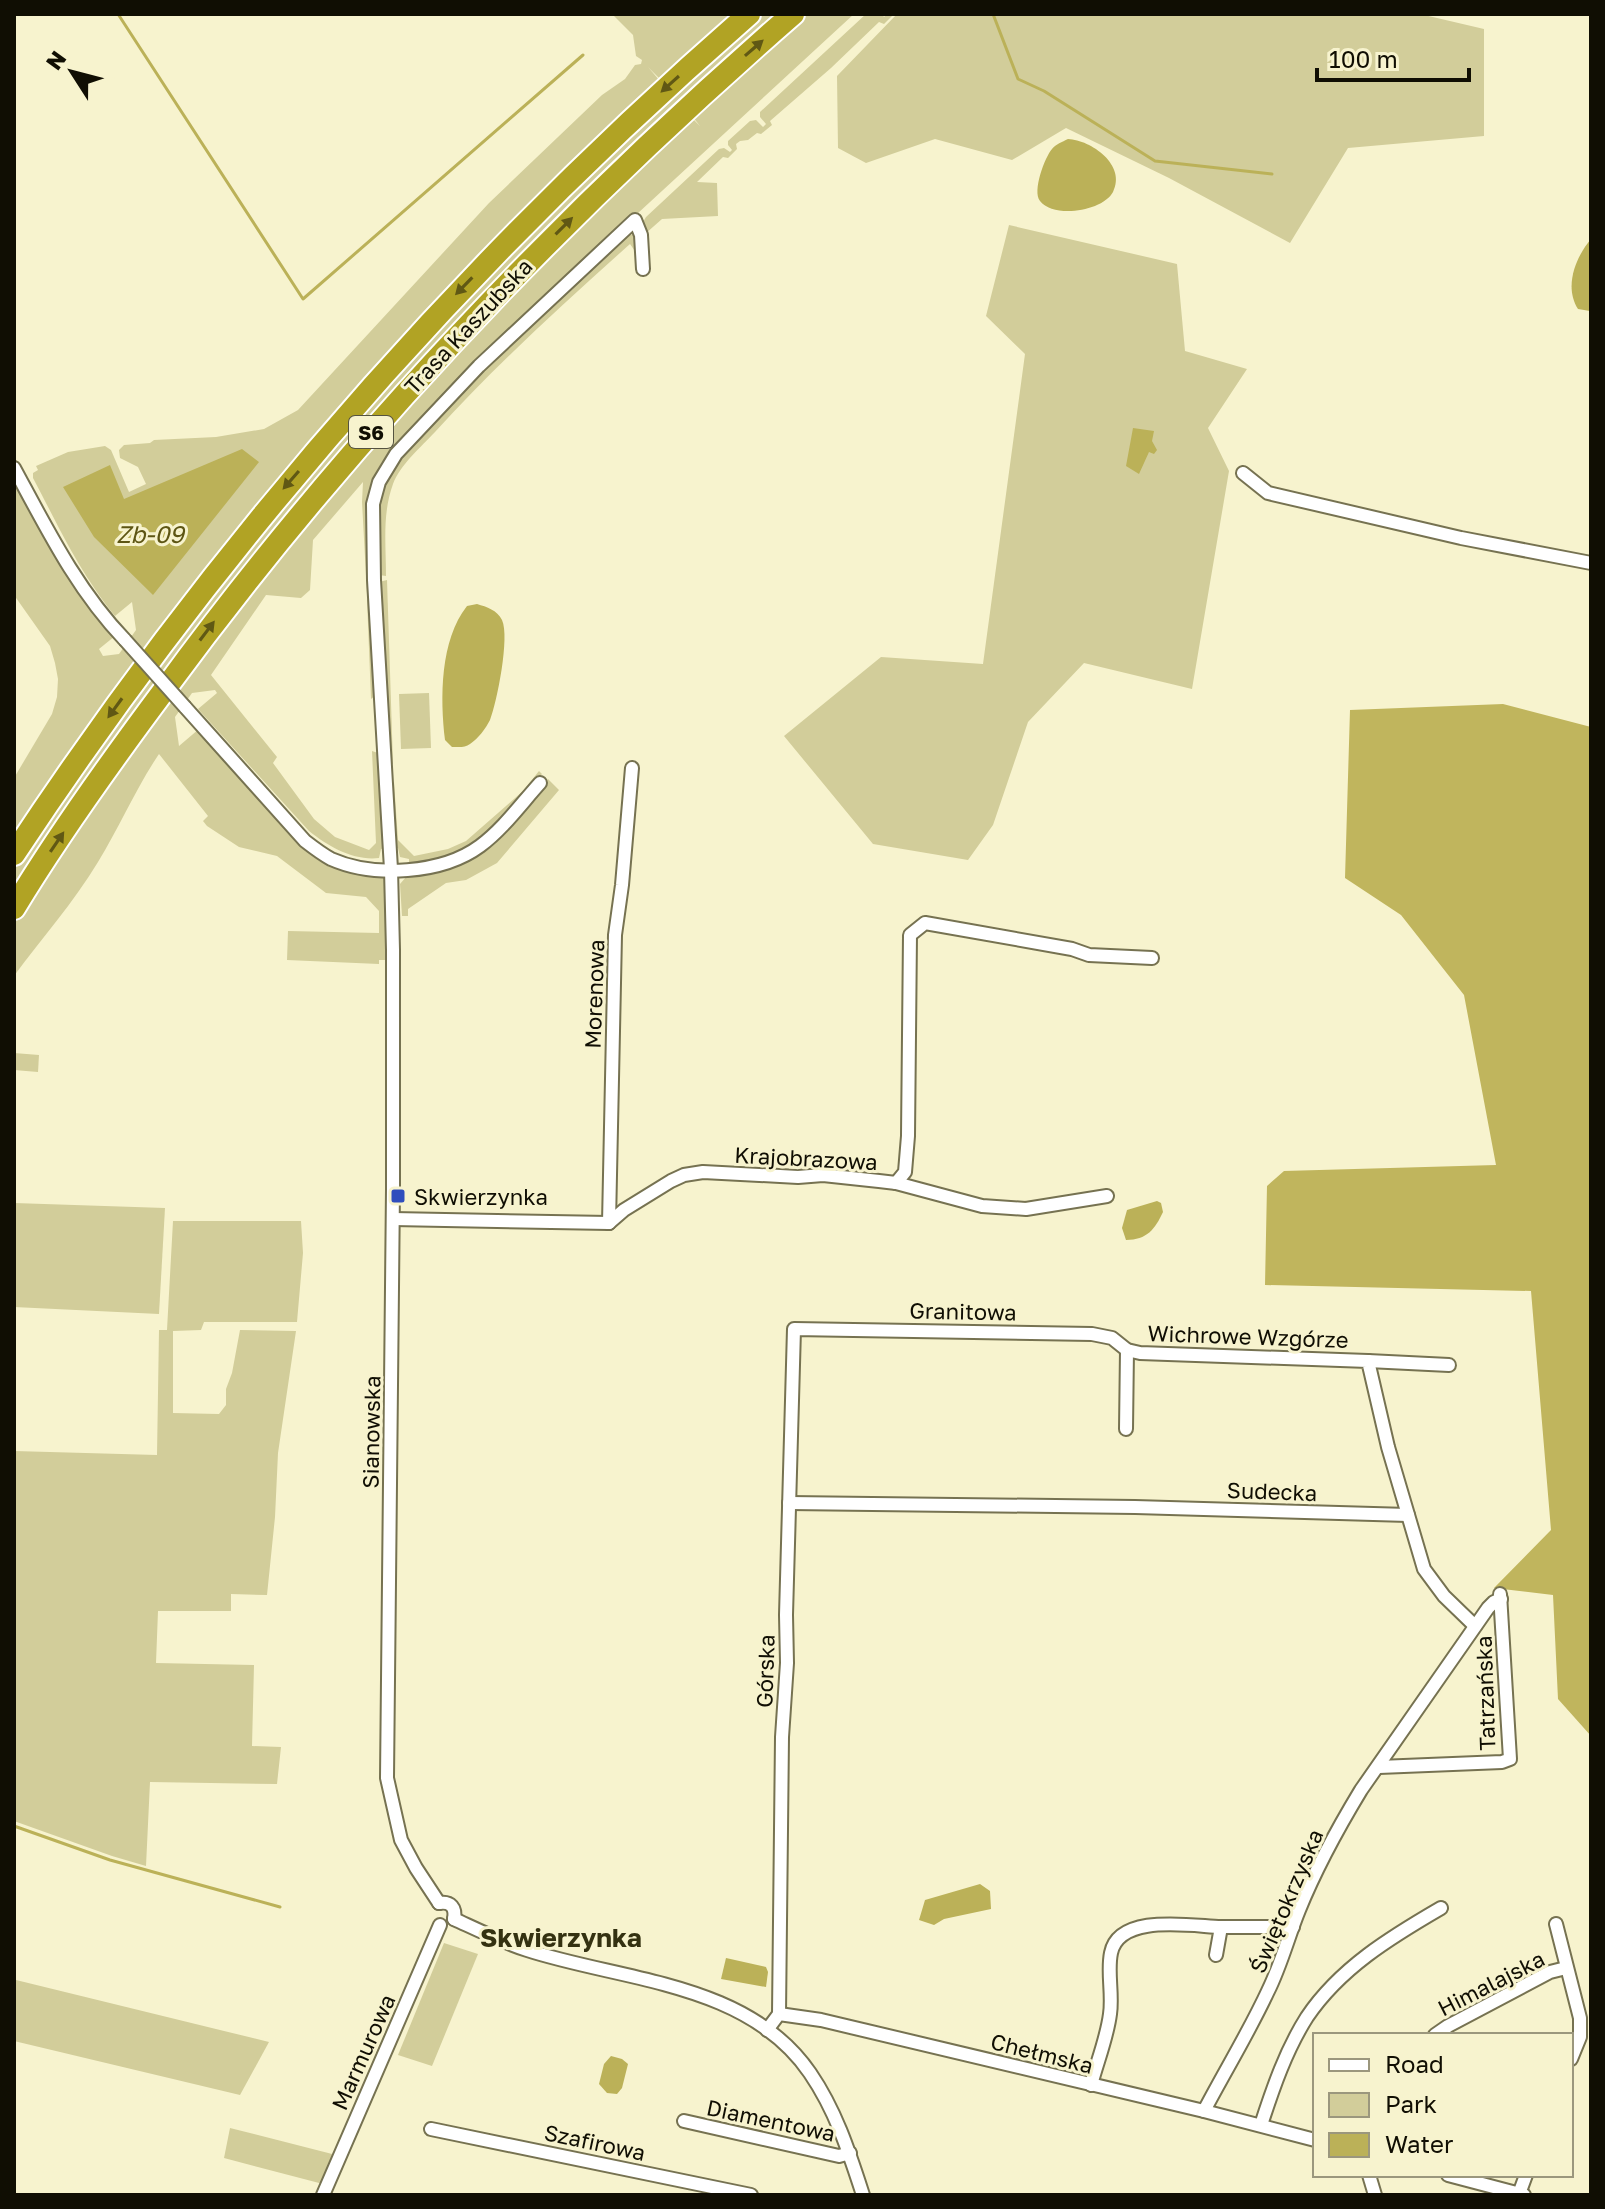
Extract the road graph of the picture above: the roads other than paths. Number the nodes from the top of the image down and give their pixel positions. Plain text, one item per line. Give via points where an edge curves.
1 (749, 14) edge
2 (793, 14) edge
3 (643, 269) dead end
4 (14, 468) edge
5 (1243, 473) dead end
6 (1591, 563) edge
7 (632, 768) dead end
8 (540, 783) dead end
9 (14, 854) edge
10 (391, 869) junction
11 (14, 908) edge
12 (1152, 958) dead end
13 (896, 1183) junction
14 (1107, 1196) dead end
15 (393, 1219) junction
16 (609, 1223) junction
17 (794, 1329) joint
18 (1127, 1350) junction
19 (1368, 1361) junction
20 (1449, 1365) dead end
21 (1126, 1429) dead end
22 (789, 1503) junction
23 (1408, 1515) junction
24 (1500, 1595) joint
25 (1475, 1626) junction
26 (1379, 1767) junction
27 (439, 1903) junction
28 (1441, 1908) dead end
29 (454, 1919) junction
30 (1556, 1924) dead end
31 (440, 1925) junction
32 (1221, 1927) junction
33 (1293, 1927) junction
34 (1216, 1955) dead end
35 (1566, 1968) junction
36 (779, 2014) junction
37 (767, 2030) junction
38 (1438, 2033) edge
39 (1573, 2054) edge
40 (1091, 2085) junction
41 (1204, 2111) junction
42 (684, 2121) dead end
43 (1261, 2125) junction
44 (431, 2129) dead end
45 (1313, 2139) edge
46 (850, 2153) junction
47 (1456, 2177) edge
48 (1522, 2194) edge
49 (323, 2195) edge
50 (751, 2195) edge
51 (863, 2195) edge

1 -> 9 highway, Trasa Kaszubska / S6 via 536,212 379,378 191,604
11 -> 2 highway, Trasa Kaszubska / S6 via 115,756 214,621 403,395 602,188
3 - 10 street, Sianowska via 635,220 479,366 396,454 379,482 373,515 374,580
4 - 10 street, bridge via 68,568 97,609 305,841 341,862
5 - 6 street via 1268,493
7 - 16 street, Morenowa via 615,935
8 - 10 street via 470,853 432,867
10 - 15 street, Sianowska
12 - 13 street via 1089,955 925,923 910,935 908,1136 905,1172
13 - 14 street, Krajobrazowa via 982,1206 1026,1209
13 - 16 street, Krajobrazowa via 703,1172 671,1181
15 - 16 street
15 - 27 street, Sianowska via 387,1778 401,1840
17 - 18 street, Granitowa via 1092,1334 1112,1338
17 - 22 street, Górska
18 - 19 street, Wichrowe Wzgórze
18 - 21 street
19 - 20 street, Wichrowe Wzgórze
19 - 23 street, Wichrowe Wzgórze
22 - 23 street, Sudecka
22 - 36 street, Górska
23 - 25 street, Wichrowe Wzgórze via 1424,1569
24 - 25 street, Świętokrzyska
24 - 26 street, Tatrzańska via 1510,1759
25 - 26 street, Świętokrzyska
26 - 33 street, Świętokrzyska via 1317,1868
27 - 29 street via 452,1905
27 - 31 street via 432,1912
28 - 43 street via 1359,1960 1332,1987 1290,2049
29 - 31 street
29 - 37 street via 526,1950 700,1995
30 - 35 street
31 - 49 street, Marmurowa
32 - 33 street
32 - 34 street
32 - 40 street via 1160,1925 1122,1934 1110,1955 1111,2013
33 - 41 street, Świętokrzyska via 1269,1990
35 - 38 street, Himalajska
35 - 39 street via 1580,2018
36 - 37 street
36 - 40 street, Chełmska
37 - 46 street via 808,2070
40 - 41 street, Chełmska
41 - 43 street, Chełmska
42 - 46 street, Diamentowa via 839,2156
43 - 45 street, Chełmska
44 - 50 street, Szafirowa
46 - 51 street
47 - 48 street

